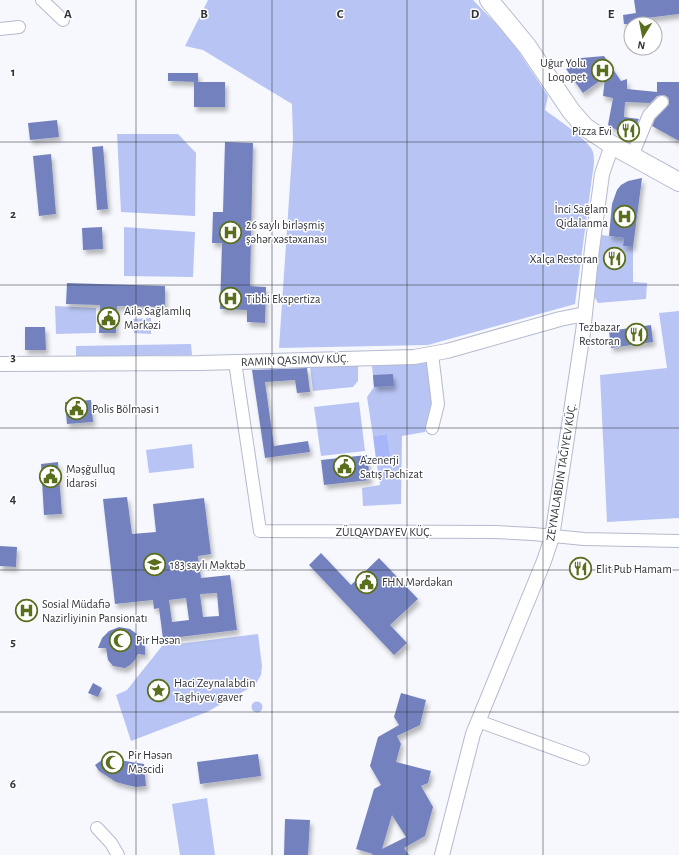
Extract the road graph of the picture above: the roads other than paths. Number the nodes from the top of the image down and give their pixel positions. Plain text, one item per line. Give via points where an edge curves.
1 (42, 0) edge
2 (489, 0) edge
3 (63, 20) dead end
4 (19, 27) dead end
5 (0, 28) edge
6 (662, 102) dead end
7 (612, 145) junction
8 (632, 156) junction
9 (679, 182) edge
10 (585, 314) junction
11 (432, 354) junction
12 (234, 362) junction
13 (0, 364) edge
14 (432, 428) dead end
15 (552, 537) junction
16 (679, 541) edge
17 (478, 721) junction
18 (583, 759) dead end
19 (97, 828) dead end
20 (118, 855) edge
21 (442, 855) edge

1 - 3 street
2 - 7 main road via 527,46 578,119 591,132
4 - 5 street
6 - 8 street via 650,115
7 - 8 main road
7 - 10 street via 602,174
8 - 9 main road
10 - 11 street
10 - 15 street
11 - 12 street via 414,357
11 - 14 street via 438,404
12 - 13 street
12 - 15 street, ZÜLQAYDAYEV KÜÇ. via 260,531 501,532
15 - 16 street, ZÜLQAYDAYEV KÜÇ.
15 - 17 street
17 - 18 street
17 - 21 street
19 - 20 street

